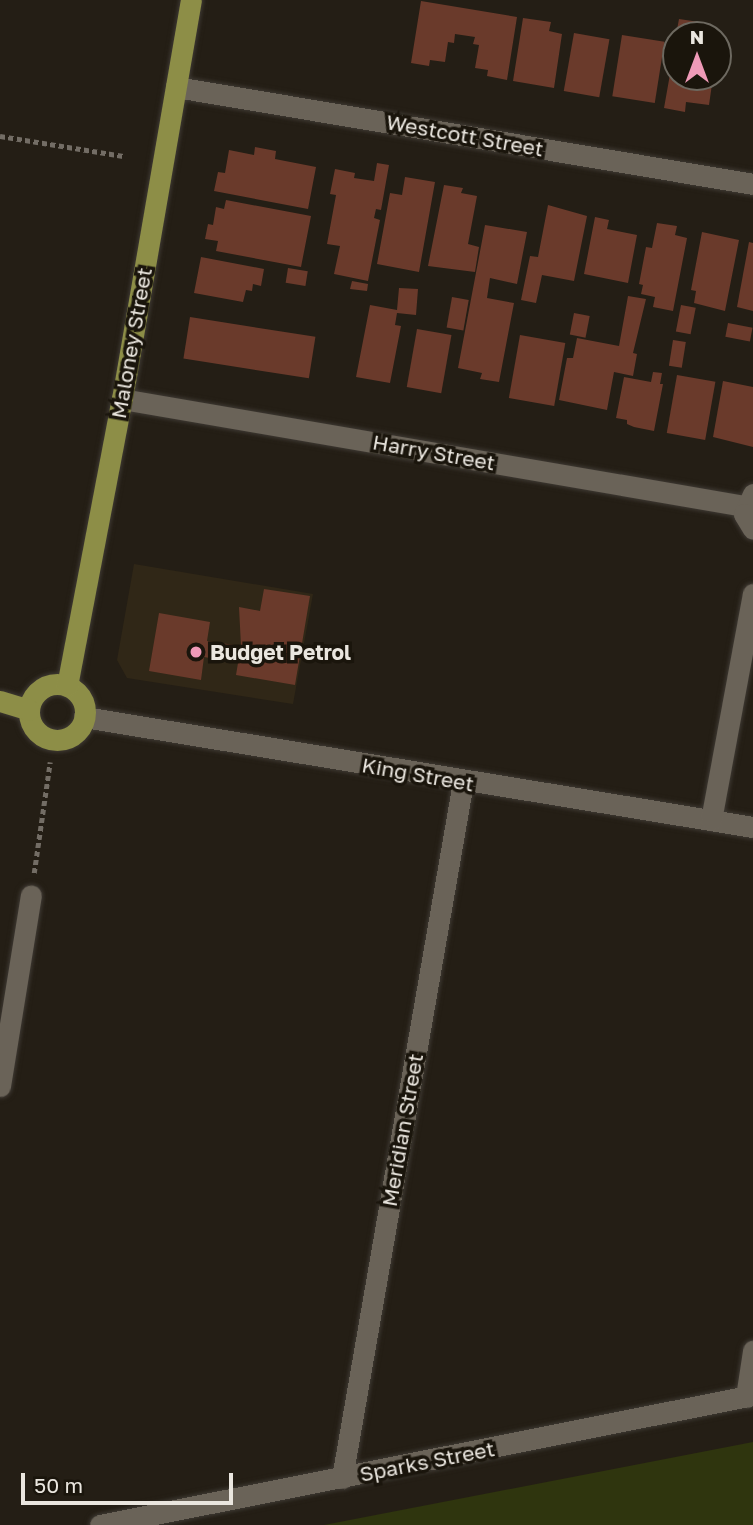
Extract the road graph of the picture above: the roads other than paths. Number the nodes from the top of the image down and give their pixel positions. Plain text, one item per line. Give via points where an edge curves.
1 (191, 0) edge
2 (176, 87) junction
3 (753, 184) edge
4 (122, 399) junction
5 (749, 500) edge
6 (753, 529) edge
7 (753, 594) edge
8 (66, 686) junction
9 (0, 701) edge
10 (29, 710) junction
11 (84, 717) junction
12 (463, 782) junction
13 (711, 820) junction
14 (753, 827) edge
15 (31, 895) road end
16 (0, 1086) edge
17 (753, 1351) edge
18 (749, 1396) edge
19 (342, 1478) junction
20 (100, 1525) edge

1 - 2 main road, Maloney Street
2 - 3 street, Westcott Street
2 - 4 main road, Maloney Street
4 - 5 street, Harry Street
4 - 8 main road, Maloney Street
5 - 6 street via 746,521
7 - 13 street
8 - 10 main road via 36,692
8 - 11 main road via 81,699
9 - 10 main road
10 - 11 main road via 35,730 53,740 73,735
11 - 12 street, King Street
12 - 13 street, King Street
12 - 19 street, Meridian Street
13 - 14 street, King Street
15 - 16 street
17 - 18 street
18 - 19 street, Sparks Street
19 - 20 street, Sparks Street

